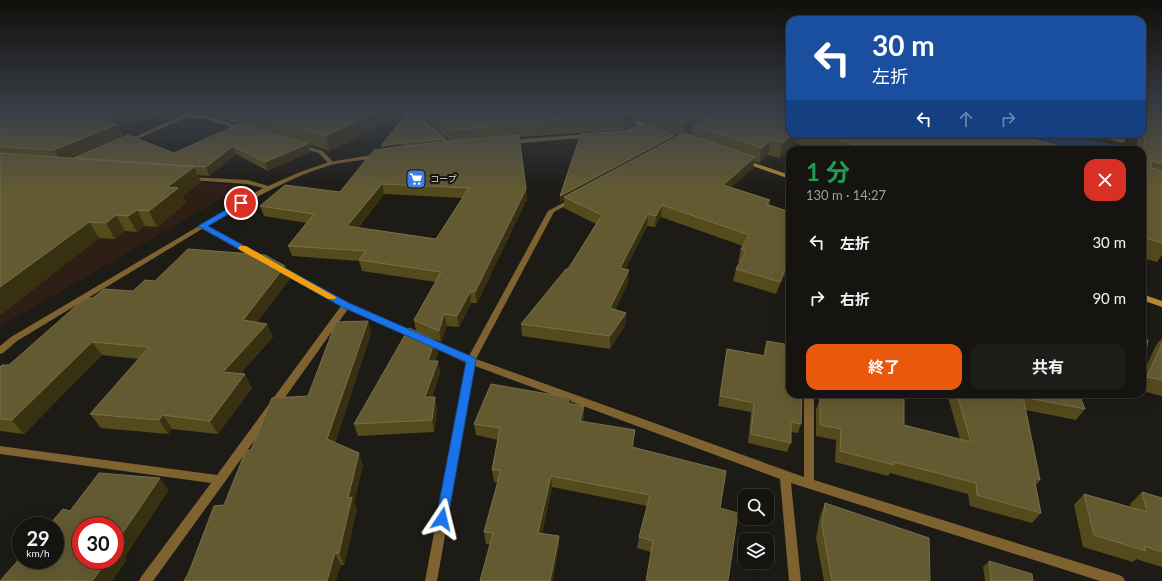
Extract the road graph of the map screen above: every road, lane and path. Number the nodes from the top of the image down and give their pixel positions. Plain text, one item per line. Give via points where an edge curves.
1 (137, 137) edge
2 (440, 137) edge
3 (567, 137) edge
4 (1109, 138) edge
5 (1122, 138) edge
6 (506, 142) edge
7 (290, 143) edge
8 (119, 145) edge
9 (459, 146) edge
10 (444, 147) edge
11 (451, 147) junction
12 (381, 155) edge
13 (734, 158) edge
14 (331, 163) junction
15 (786, 176) edge
16 (186, 177) edge
17 (268, 188) junction
18 (584, 193) edge
19 (202, 226) junction
20 (1146, 298) edge
21 (1162, 304) edge
22 (346, 305) junction
23 (0, 351) edge
24 (471, 360) junction
25 (809, 398) edge
26 (0, 450) edge
27 (785, 476) junction
28 (220, 480) junction
29 (809, 483) junction
30 (145, 581) edge
31 (431, 581) edge
32 (795, 581) edge
33 (1119, 581) edge

1 - 8 street
2 - 11 street
3 - 6 street
4 - 5 street via 1122,141
7 - 14 street via 321,152
9 - 11 street
10 - 11 street
12 - 14 street
13 - 15 street
14 - 17 street
16 - 17 street via 248,182
17 - 19 street
18 - 24 street via 551,211
19 - 22 street
19 - 23 street via 14,339
20 - 21 street
22 - 24 street
22 - 28 street
24 - 27 street
24 - 31 street
25 - 29 street
26 - 28 street
27 - 29 street
27 - 32 street
28 - 30 street
29 - 33 street

